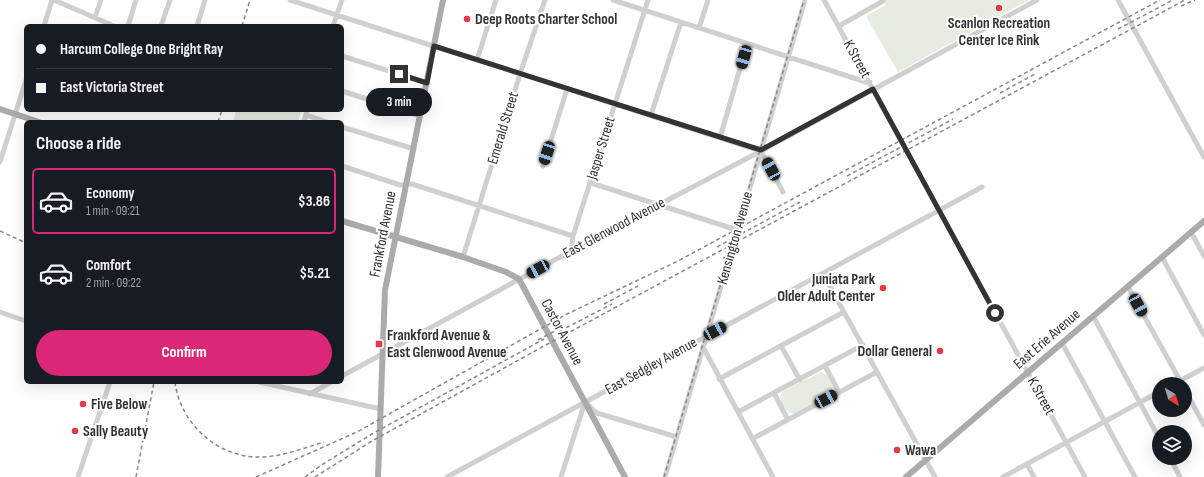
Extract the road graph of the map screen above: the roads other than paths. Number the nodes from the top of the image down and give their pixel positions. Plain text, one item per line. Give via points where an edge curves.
1 (53, 0) edge
2 (101, 0) edge
3 (136, 0) edge
4 (170, 0) edge
5 (205, 0) edge
6 (290, 0) edge
7 (342, 0) edge
8 (443, 0) edge
9 (496, 0) edge
10 (545, 0) edge
11 (613, 0) edge
12 (648, 0) edge
13 (708, 0) edge
14 (805, 0) edge
15 (824, 0) edge
16 (1037, 0) edge
17 (1118, 0) edge
18 (883, 1) dead end
19 (645, 10) junction
20 (336, 15) junction
21 (95, 17) junction
22 (681, 22) junction
23 (45, 24) edge
24 (110, 24) edge
25 (129, 24) edge
26 (162, 24) edge
27 (198, 24) edge
28 (334, 24) edge
29 (839, 26) junction
30 (699, 28) junction
31 (747, 44) junction
32 (434, 46) junction
33 (344, 57) edge
34 (789, 57) junction
35 (477, 60) junction
36 (520, 74) junction
37 (870, 82) junction
38 (427, 83) junction
39 (24, 86) edge
40 (567, 89) junction
41 (873, 89) junction
42 (344, 92) edge
43 (615, 104) junction
44 (0, 110) edge
45 (307, 113) edge
46 (15, 114) junction
47 (651, 115) junction
48 (420, 116) junction
49 (33, 120) edge
50 (323, 120) edge
51 (344, 128) edge
52 (720, 138) junction
53 (414, 149) junction
54 (761, 150) junction
55 (1204, 157) edge
56 (0, 162) edge
57 (543, 166) dead end
58 (344, 167) edge
59 (591, 183) junction
60 (407, 184) junction
61 (982, 187) dead end
62 (782, 192) dead end
63 (658, 204) junction
64 (478, 205) junction
65 (940, 209) junction
66 (1204, 221) edge
67 (344, 222) edge
68 (737, 230) junction
69 (1191, 232) junction
70 (573, 236) junction
71 (395, 237) junction
72 (570, 251) junction
73 (1204, 256) edge
74 (463, 257) junction
75 (1162, 257) junction
76 (823, 274) junction
77 (519, 279) junction
78 (1128, 287) junction
79 (0, 312) edge
80 (844, 312) junction
81 (1093, 316) junction
82 (24, 320) edge
83 (1204, 335) edge
84 (706, 336) junction
85 (1062, 343) junction
86 (863, 345) junction
87 (781, 346) junction
88 (703, 347) junction
89 (383, 353) junction
90 (825, 366) junction
91 (1204, 368) edge
92 (877, 372) junction
93 (1028, 373) junction
94 (344, 375) edge
95 (1178, 377) edge
96 (1189, 377) edge
97 (719, 379) junction
98 (800, 380) junction
99 (109, 384) edge
100 (280, 384) edge
101 (328, 384) edge
102 (839, 392) junction
103 (774, 393) junction
104 (310, 394) junction
105 (1152, 396) edge
106 (585, 402) junction
107 (1140, 403) junction
108 (1192, 403) edge
109 (381, 409) junction
110 (738, 412) junction
111 (788, 420) junction
112 (1105, 422) junction
113 (1152, 425) edge
114 (1204, 426) edge
115 (677, 437) junction
116 (752, 439) junction
117 (1066, 443) junction
118 (926, 460) junction
119 (1027, 464) junction
120 (1174, 465) edge
121 (78, 477) edge
122 (378, 477) edge
123 (447, 477) edge
124 (561, 477) edge
125 (625, 477) edge
126 (665, 477) edge
127 (773, 477) edge
128 (906, 477) edge
129 (935, 477) edge
130 (1003, 477) edge
131 (1034, 477) edge
132 (1085, 477) edge
133 (1135, 477) edge
134 (1180, 477) edge

1 - 21 street
1 - 23 street
2 - 21 street
3 - 25 street
4 - 26 street
5 - 27 street
6 - 20 street
7 - 20 street
8 - 32 main road, Frankford Avenue
9 - 35 street
10 - 36 street, Emerald Street
11 - 19 street
12 - 19 street, Jasper Street
13 - 30 street
14 - 34 street, Kensington Avenue
15 - 29 street, K Street
16 - 41 street, East Glenwood Avenue
17 - 55 street
18 - 29 street
19 - 22 street
19 - 43 street, Jasper Street
20 - 28 street
20 - 32 street
21 - 24 street
22 - 30 street
22 - 47 street
29 - 37 street, K Street
30 - 31 street
31 - 34 street
31 - 52 street
32 - 35 street
32 - 38 main road, Frankford Avenue
33 - 38 street
34 - 37 street
34 - 54 street, Kensington Avenue
35 - 36 street
36 - 40 street
36 - 64 street, Emerald Street
37 - 41 street, K Street
38 - 48 main road, Frankford Avenue
39 - 46 street
40 - 43 street
40 - 57 street
41 - 54 street, East Glenwood Avenue
41 - 65 street, K Street
42 - 48 street
43 - 47 street
43 - 59 street, Jasper Street
44 - 46 main road
45 - 50 street
46 - 49 main road
46 - 56 street
47 - 52 street
48 - 53 main road, Frankford Avenue
51 - 53 street
52 - 54 street
53 - 60 main road, Frankford Avenue
54 - 62 street
54 - 63 street, East Glenwood Avenue
54 - 68 street, Kensington Avenue
58 - 60 street via 400,185
59 - 63 street
59 - 70 street, Jasper Street
60 - 64 street
60 - 71 main road, Frankford Avenue
61 - 65 street, East Sedgley Avenue
63 - 68 street
63 - 72 street, East Glenwood Avenue
64 - 70 street
64 - 74 street, Emerald Street
65 - 76 street, East Sedgley Avenue
65 - 93 street, K Street
66 - 69 main road, East Erie Avenue
67 - 71 main road
68 - 84 street, Kensington Avenue
69 - 73 street
69 - 75 main road, East Erie Avenue
70 - 72 street, Jasper Street
71 - 74 main road
71 - 89 main road, Frankford Avenue via 385,290
72 - 77 street, East Glenwood Avenue
74 - 77 main road
75 - 78 main road, East Erie Avenue
75 - 83 street
76 - 80 street
76 - 84 street, East Sedgley Avenue
77 - 89 street, East Glenwood Avenue
77 - 106 main road, Castor Avenue
78 - 81 main road, East Erie Avenue
78 - 95 street
79 - 82 street
80 - 86 street
80 - 87 street
81 - 85 main road, East Erie Avenue
81 - 107 street
84 - 88 street, Kensington Avenue
84 - 106 street, East Sedgley Avenue
85 - 93 main road, East Erie Avenue
85 - 112 street
86 - 90 street
86 - 92 street
87 - 97 street
87 - 98 street
88 - 97 street
88 - 115 street, Kensington Avenue
89 - 94 street, East Glenwood Avenue
89 - 109 main road, Frankford Avenue
90 - 98 street
90 - 102 street
91 - 96 street
92 - 102 street
92 - 118 street
93 - 117 street, K Street
93 - 118 main road, East Erie Avenue
97 - 110 street
98 - 103 street
99 - 121 street
100 - 104 street
101 - 104 street
102 - 111 street
103 - 110 street
103 - 111 street
104 - 109 street
105 - 107 street
106 - 115 street via 597,413
106 - 123 street, East Sedgley Avenue
106 - 124 street
106 - 125 main road, Castor Avenue
107 - 112 street
107 - 113 street
108 - 114 street
109 - 122 main road, Frankford Avenue
110 - 116 street
111 - 116 street
112 - 117 street
112 - 133 street
115 - 126 street, Kensington Avenue
116 - 127 street
117 - 119 street
117 - 132 street, K Street
118 - 128 main road, East Erie Avenue
118 - 129 street
119 - 130 street
119 - 131 street
120 - 134 street

